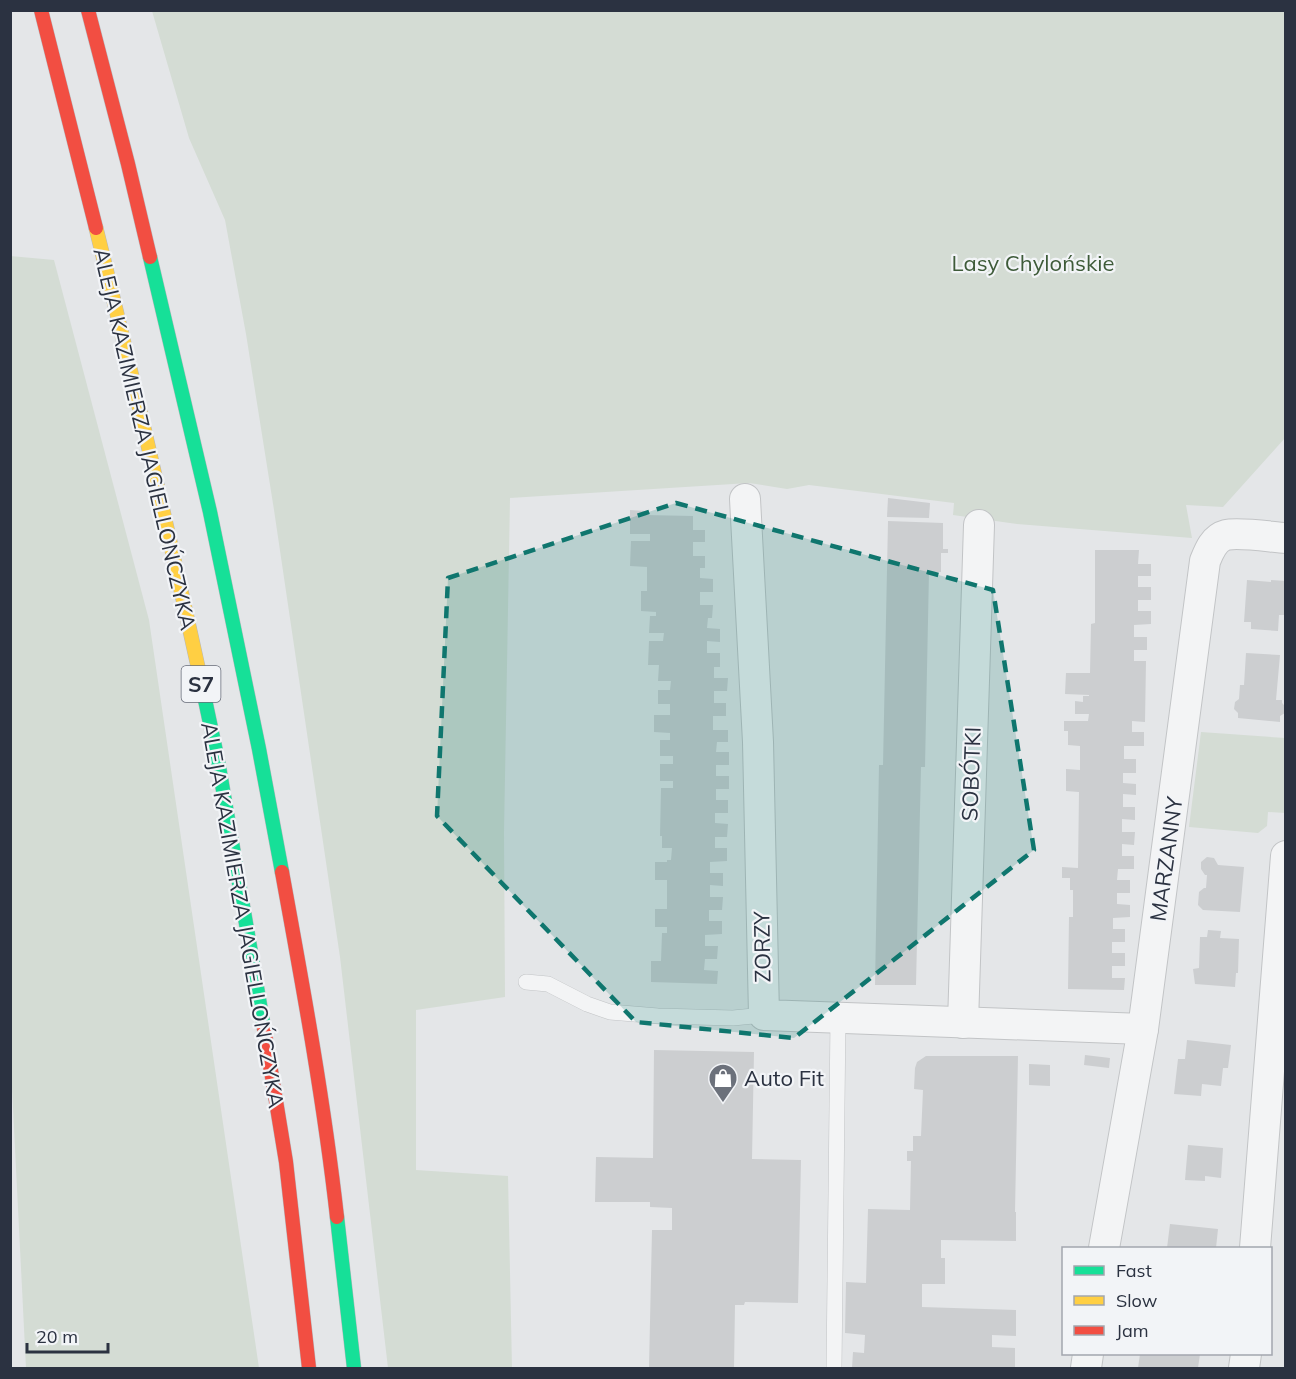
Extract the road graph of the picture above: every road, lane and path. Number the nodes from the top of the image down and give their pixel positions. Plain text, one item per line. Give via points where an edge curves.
1 (41, 10) edge
2 (88, 10) edge
3 (744, 499) dead end
4 (979, 525) dead end
5 (1286, 538) edge
6 (1286, 856) edge
7 (526, 982) dead end
8 (764, 1015) junction
9 (838, 1018) junction
10 (963, 1023) junction
11 (1143, 1029) junction
12 (1104, 1247) edge
13 (1255, 1247) edge
14 (309, 1368) edge
15 (354, 1368) edge
16 (834, 1368) edge

1 - 14 highway, ALEJA KAZIMIERZA JAGIELLOŃCZYKA / S7 via 131,368 218,761 285,1162
2 - 15 highway, ALEJA KAZIMIERZA JAGIELLOŃCZYKA / S7 via 192,434 259,749 331,1166
3 - 8 street, ZORZY via 758,742
4 - 10 street, SOBÓTKI
5 - 11 street, MARZANNY via 1225,535 1210,549 1205,561
6 - 13 street
7 - 8 lane via 548,984 610,1012 733,1018
8 - 9 street, ZORZY
9 - 10 street, ZORZY
9 - 16 lane
10 - 11 street, ZORZY
11 - 12 street, MARZANNY

